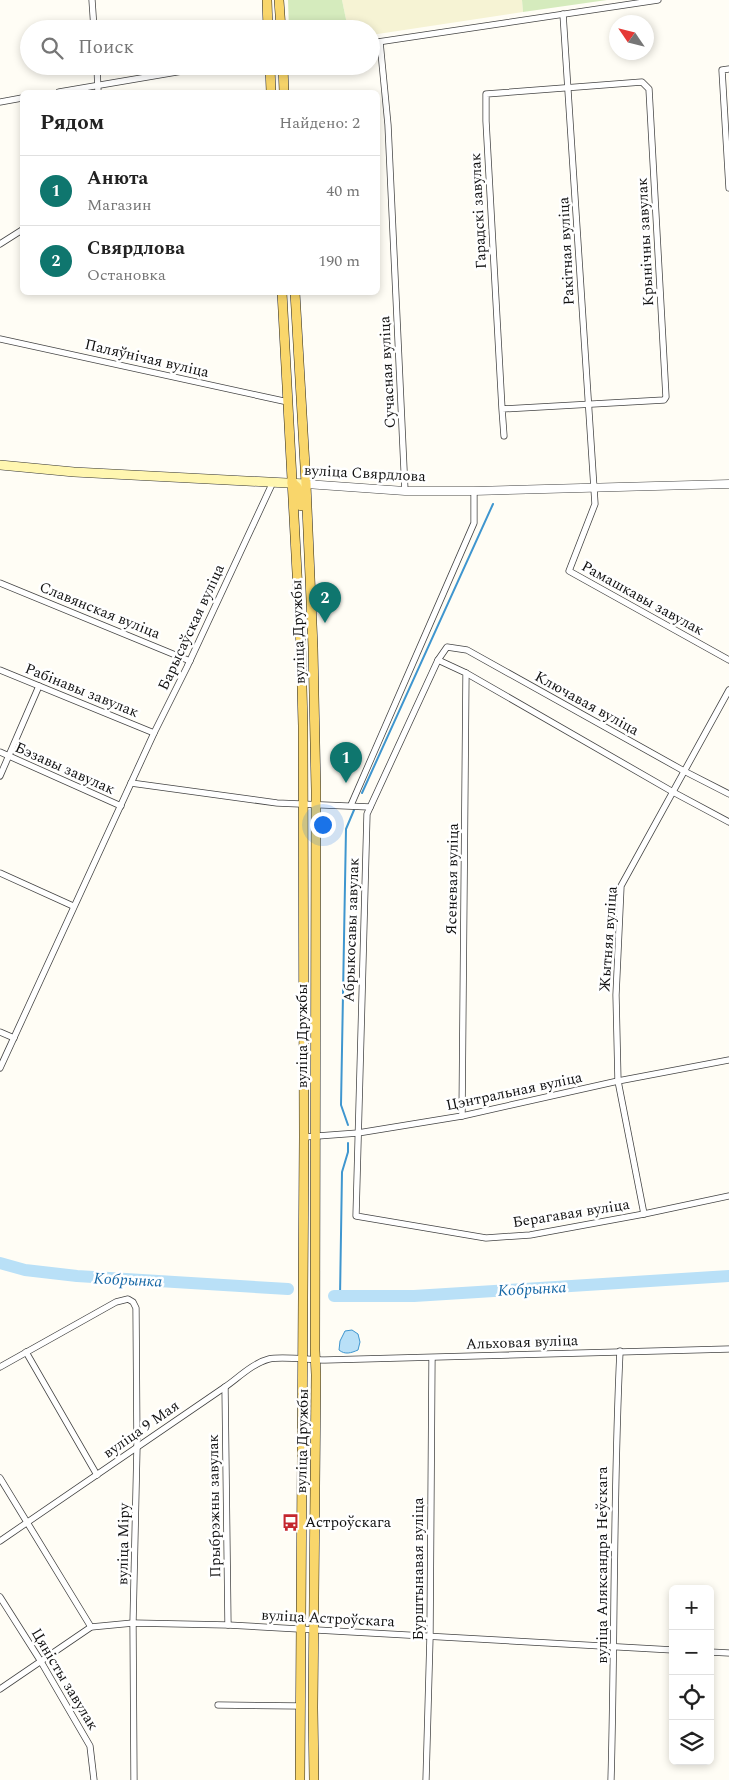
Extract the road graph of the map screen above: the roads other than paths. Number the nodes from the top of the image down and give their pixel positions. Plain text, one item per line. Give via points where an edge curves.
1 (92, 0) edge
2 (266, 0) edge
3 (279, 0) edge
4 (658, 0) edge
5 (563, 14) junction
6 (93, 20) edge
7 (267, 20) edge
8 (280, 20) edge
9 (380, 42) joint
10 (729, 69) edge
11 (97, 75) edge
12 (167, 75) edge
13 (270, 75) edge
14 (283, 75) edge
15 (569, 87) junction
16 (98, 89) edge
17 (85, 90) edge
18 (271, 90) edge
19 (284, 90) edge
20 (20, 98) edge
21 (0, 102) edge
22 (729, 188) edge
23 (20, 232) edge
24 (0, 244) edge
25 (282, 295) edge
26 (295, 295) edge
27 (0, 339) edge
28 (288, 402) junction
29 (588, 404) junction
30 (502, 409) junction
31 (504, 436) dead end
32 (0, 465) edge
33 (272, 482) junction
34 (292, 483) junction
35 (306, 484) junction
36 (729, 484) edge
37 (593, 487) junction
38 (405, 491) junction
39 (474, 491) junction
40 (308, 559) junction
41 (0, 582) edge
42 (438, 660) junction
43 (729, 660) edge
44 (190, 661) junction
45 (0, 670) edge
46 (466, 673) junction
47 (39, 686) junction
48 (729, 690) edge
49 (303, 726) junction
50 (154, 733) junction
51 (0, 752) edge
52 (9, 756) junction
53 (684, 771) junction
54 (0, 776) edge
55 (131, 783) junction
56 (673, 792) junction
57 (729, 794) edge
58 (304, 804) junction
59 (316, 804) junction
60 (351, 805) junction
61 (121, 806) junction
62 (370, 807) junction
63 (729, 822) edge
64 (0, 873) edge
65 (316, 881) junction
66 (73, 906) junction
67 (0, 1032) edge
68 (14, 1038) junction
69 (729, 1060) edge
70 (304, 1065) junction
71 (0, 1068) edge
72 (618, 1081) junction
73 (462, 1116) junction
74 (358, 1133) junction
75 (304, 1137) junction
76 (316, 1137) junction
77 (729, 1196) edge
78 (644, 1214) junction
79 (356, 1216) joint
80 (303, 1289) junction
81 (729, 1349) edge
82 (620, 1351) junction
83 (26, 1352) junction
84 (432, 1358) junction
85 (303, 1360) junction
86 (316, 1360) junction
87 (0, 1367) edge
88 (225, 1387) junction
89 (315, 1440) junction
90 (137, 1447) junction
91 (97, 1475) junction
92 (0, 1478) edge
93 (27, 1522) junction
94 (0, 1541) edge
95 (302, 1550) junction
96 (0, 1597) edge
97 (133, 1623) junction
98 (228, 1625) junction
99 (91, 1627) junction
100 (300, 1629) junction
101 (314, 1630) junction
102 (430, 1637) junction
103 (614, 1647) junction
104 (669, 1650) edge
105 (714, 1652) edge
106 (729, 1652) edge
107 (40, 1660) junction
108 (0, 1689) edge
109 (218, 1705) dead end
110 (313, 1708) junction
111 (301, 1710) junction
112 (94, 1780) edge
113 (134, 1780) edge
114 (300, 1780) edge
115 (305, 1780) edge
116 (314, 1780) edge
117 (426, 1780) edge
118 (611, 1780) edge

1 - 6 street
2 - 7 main road
3 - 8 main road
4 - 5 street
5 - 9 street
5 - 15 street, Ракітная вуліца
9 - 38 street, Сучасная вуліца via 389,145
10 - 22 street via 722,70
11 - 16 street
12 - 16 street
13 - 18 main road
14 - 19 main road
15 - 29 street, Ракітная вуліца
15 - 29 street, Крынічны завулак via 642,82 649,89 666,397 664,400
15 - 30 street, Гарадскі завулак via 486,94
16 - 17 street
20 - 21 street
23 - 24 street
25 - 28 main road, вуліца Дружбы
26 - 35 main road, вуліца Дружбы
27 - 28 street, Паляўнічая вуліца
28 - 34 main road, вуліца Дружбы
28 - 35 main road via 297,477
29 - 30 street
29 - 37 street, Ракітная вуліца
30 - 31 street, Гарадскі завулак
32 - 33 main road, вуліца Свярдлова
33 - 34 main road, вуліца Свярдлова
33 - 44 street, Барысаўская вуліца
34 - 35 main road, вуліца Свярдлова
34 - 40 main road via 300,492
34 - 49 main road, вуліца Дружбы
35 - 38 street, вуліца Свярдлова
35 - 40 main road, вуліца Дружбы
36 - 37 street, вуліца Свярдлова
37 - 39 street, вуліца Свярдлова
37 - 43 street, Рамашкавы завулак via 595,504 569,571
38 - 39 street, вуліца Свярдлова
39 - 60 street via 474,524
40 - 59 main road, вуліца Дружбы
41 - 44 street, Славянская вуліца
42 - 46 street
42 - 53 street, Ключавая вуліца via 447,647 467,650
42 - 62 street, Абрыкосавы завулак
44 - 50 street, Барысаўская вуліца
45 - 47 street, Рабінавы завулак
46 - 56 street
46 - 73 street, Ясеневая вуліца
47 - 50 street, Рабінавы завулак
47 - 52 street
48 - 53 street, Жытняя вуліца
49 - 58 main road, вуліца Дружбы
49 - 59 main road via 308,754 308,796
50 - 55 street, Барысаўская вуліца
51 - 52 street, Бэзавы завулак
52 - 54 street
52 - 61 street, Бэзавы завулак
53 - 56 street, Жытняя вуліца
53 - 57 street, Ключавая вуліца
55 - 58 street
55 - 61 street, Барысаўская вуліца
56 - 63 street
56 - 72 street, Жытняя вуліца via 621,886 616,995
58 - 59 street
58 - 65 main road via 310,810
58 - 70 main road, вуліца Дружбы
59 - 60 street
59 - 65 main road, вуліца Дружбы
60 - 62 street
61 - 66 street, Барысаўская вуліца
62 - 74 street, Абрыкосавы завулак via 367,814
64 - 66 street
65 - 76 main road, вуліца Дружбы
66 - 68 street, Барысаўская вуліца
67 - 68 street
68 - 71 street, Барысаўская вуліца
69 - 72 street, Цэнтральная вуліца
70 - 75 main road, вуліца Дружбы
70 - 76 main road via 307,1127
72 - 73 street, Цэнтральная вуліца
72 - 78 street, Жытняя вуліца
73 - 74 street, Цэнтральная вуліца
74 - 76 street, Цэнтральная вуліца
74 - 79 street, Абрыкосавы завулак
75 - 76 street, Цэнтральная вуліца
75 - 80 main road, вуліца Дружбы
76 - 86 main road, вуліца Дружбы
77 - 78 street, Берагавая вуліца
78 - 79 street, Берагавая вуліца via 530,1235 486,1238
80 - 85 main road, вуліца Дружбы
80 - 86 main road via 307,1350
81 - 82 street, Альховая вуліца
82 - 84 street, Альховая вуліца
82 - 103 street, вуліца Аляксандра Неўскага via 615,1448
83 - 87 street
83 - 90 street, вуліца Міру via 122,1300 132,1302 136,1308
83 - 91 street
84 - 86 street, Альховая вуліца
84 - 102 street, Бурштынавая вуліца
85 - 86 street, Альховая вуліца
85 - 88 street, вуліца 9 Мая via 268,1360
85 - 89 main road via 311,1367 310,1402
85 - 95 main road, вуліца Дружбы
86 - 89 main road, вуліца Дружбы
88 - 90 street, вуліца 9 Мая
88 - 98 street, Прыбрэжны завулак
89 - 101 main road, вуліца Дружбы
90 - 91 street, вуліца 9 Мая
90 - 97 street, вуліца Міру
91 - 93 street, вуліца 9 Мая
92 - 93 street
93 - 94 street, вуліца 9 Мая
93 - 99 street
95 - 100 main road, вуліца Дружбы
95 - 101 main road via 306,1621
96 - 107 street, Цяністы завулак
97 - 98 street, вуліца Астроўскага
97 - 99 street, вуліца Астроўскага
97 - 113 street, вуліца Міру
98 - 100 street, вуліца Астроўскага
99 - 107 street, вуліца Астроўскага
100 - 101 street, вуліца Астроўскага
100 - 110 main road via 308,1637
100 - 111 main road, вуліца Дружбы
101 - 102 street, вуліца Астроўскага
101 - 110 main road, вуліца Дружбы
102 - 103 street, вуліца Астроўскага
102 - 117 street, Бурштынавая вуліца
103 - 104 street, вуліца Астроўскага
103 - 118 street, вуліца Аляксандра Неўскага
105 - 106 street
107 - 108 street, вуліца Астроўскага
107 - 112 street, Цяністы завулак via 90,1746
109 - 111 street
110 - 116 main road, вуліца Дружбы
111 - 114 main road, вуліца Дружбы
111 - 115 main road

